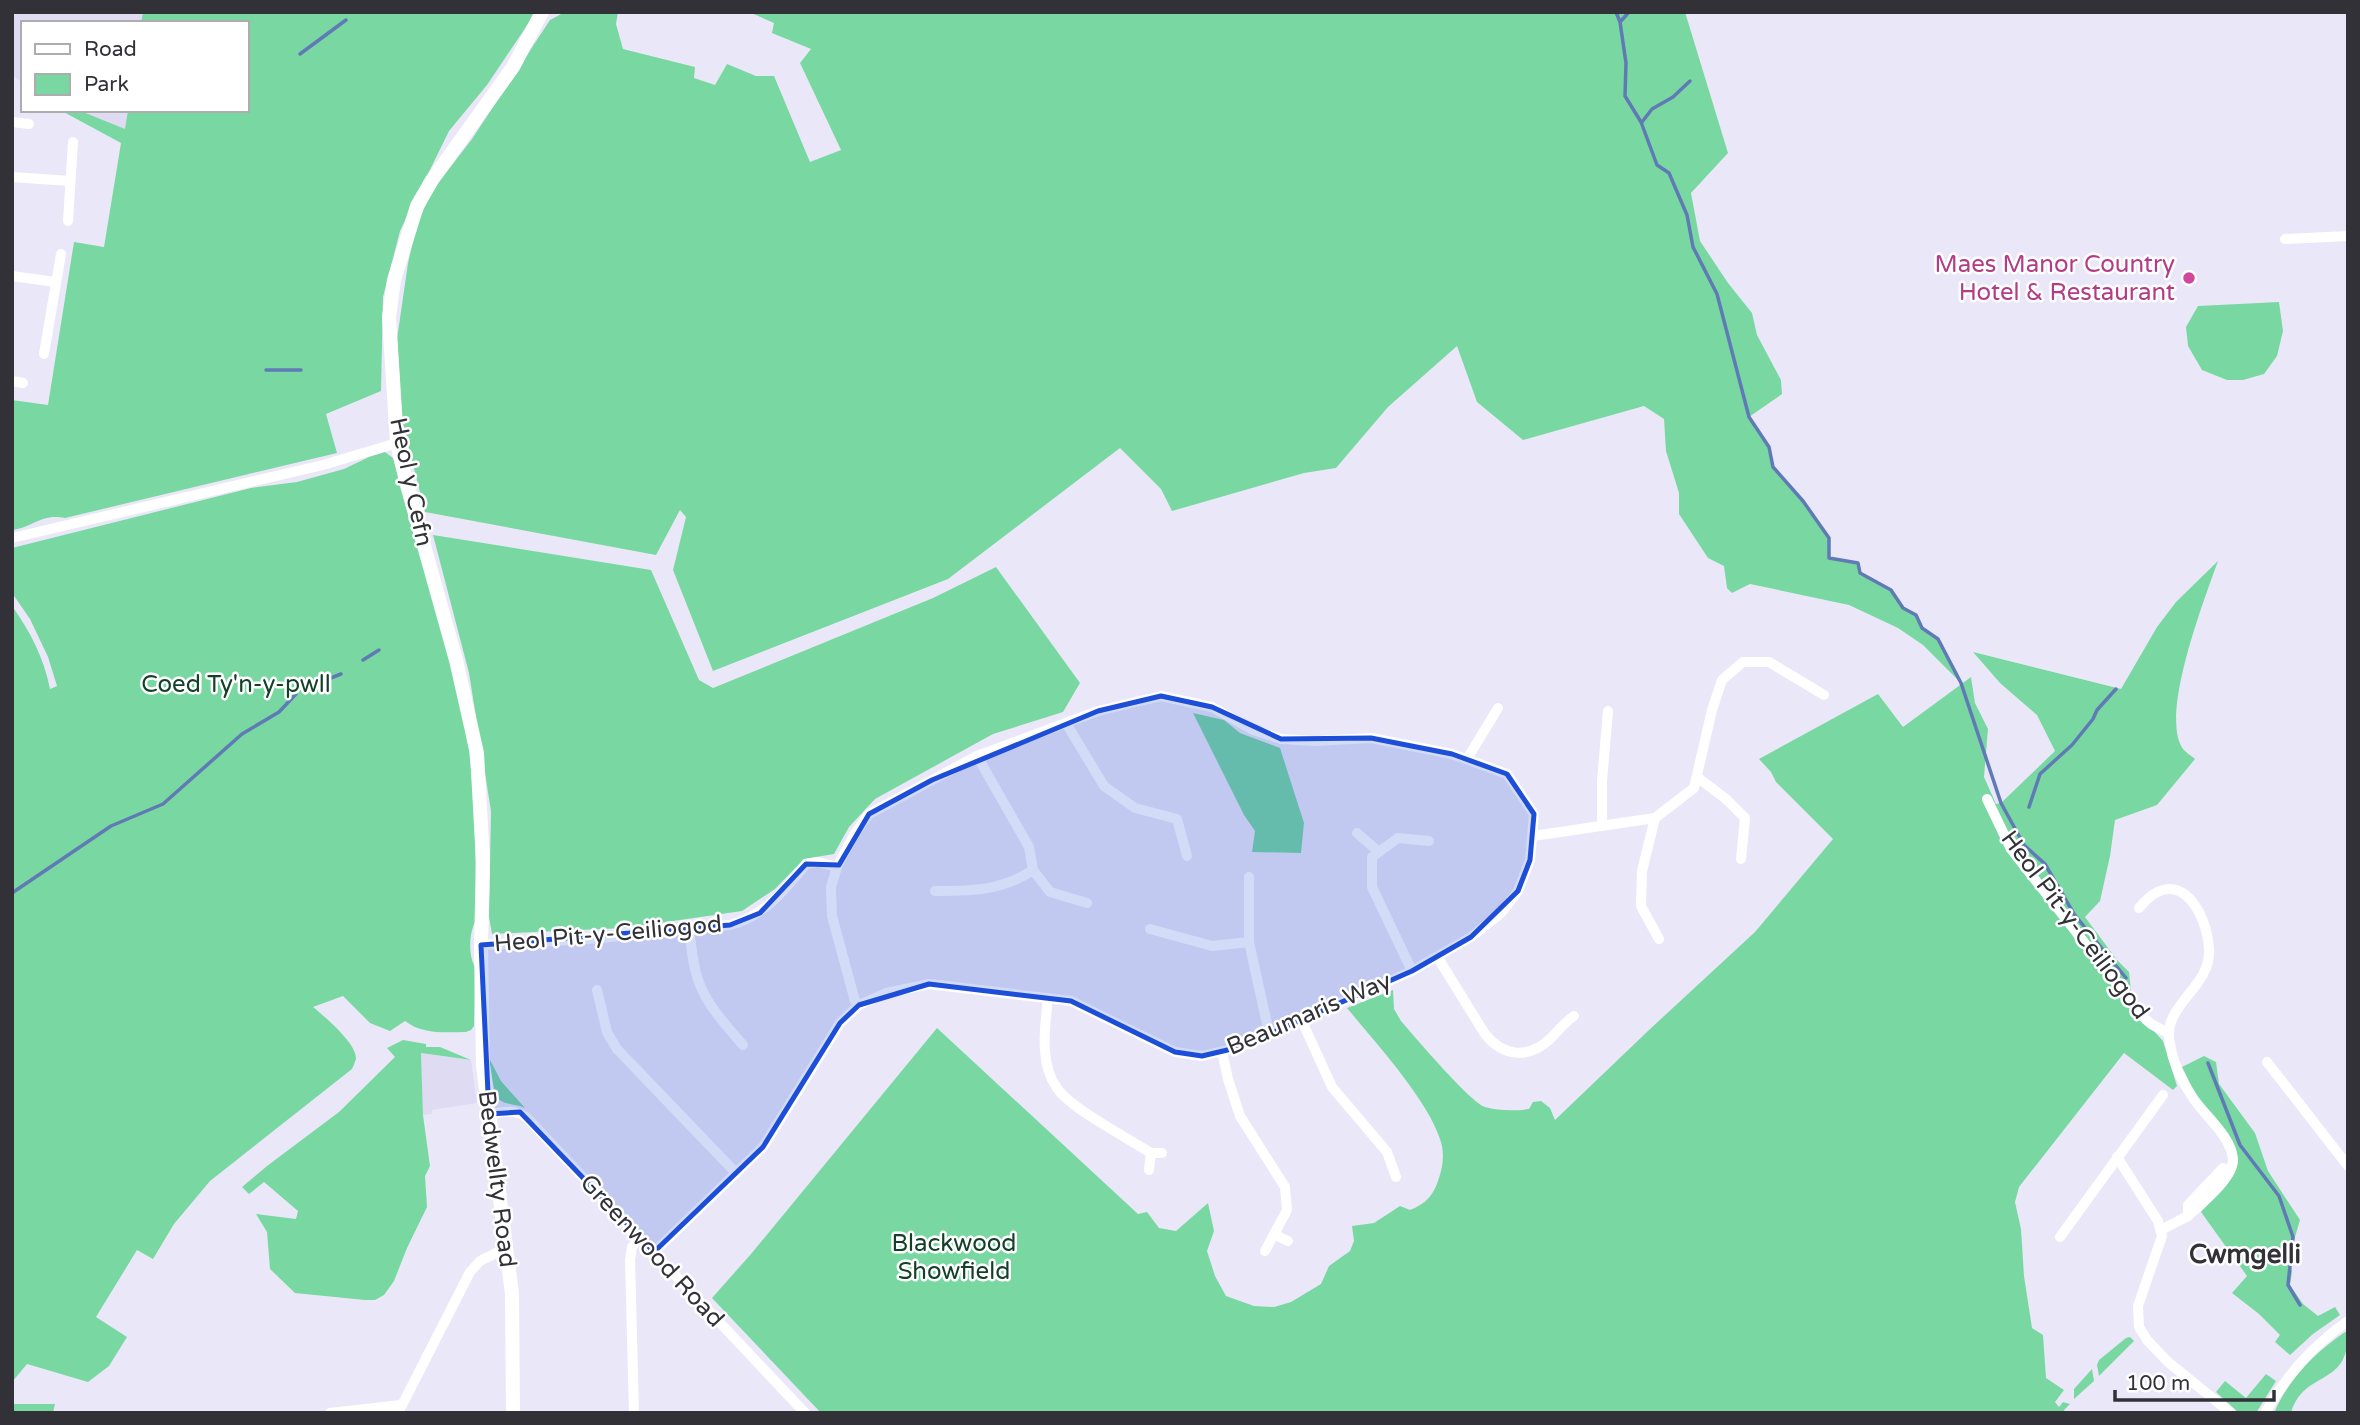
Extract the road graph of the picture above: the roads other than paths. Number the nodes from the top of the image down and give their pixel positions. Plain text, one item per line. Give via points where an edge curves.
1 (542, 12) edge
2 (12, 122) edge
3 (29, 124) dead end
4 (73, 142) dead end
5 (12, 177) edge
6 (70, 181) junction
7 (68, 221) dead end
8 (2348, 236) edge
9 (2284, 239) dead end
10 (61, 254) dead end
11 (12, 276) edge
12 (55, 282) junction
13 (44, 354) dead end
14 (397, 443) junction
15 (12, 537) edge
16 (1824, 695) dead end
17 (1498, 708) dead end
18 (1608, 711) dead end
19 (1066, 723) junction
20 (977, 756) junction
21 (1467, 759) junction
22 (1697, 777) junction
23 (1987, 799) dead end
24 (1655, 818) junction
25 (1602, 826) junction
26 (1357, 833) dead end
27 (1533, 836) junction
28 (1429, 841) dead end
29 (1379, 852) junction
30 (1187, 856) dead end
31 (1741, 859) dead end
32 (837, 867) junction
33 (1033, 870) junction
34 (1249, 877) dead end
35 (949, 878) dead end
36 (935, 891) dead end
37 (949, 891) junction
38 (1087, 903) dead end
39 (2139, 908) dead end
40 (1150, 929) dead end
41 (689, 930) junction
42 (1659, 939) dead end
43 (1249, 942) junction
44 (481, 945) junction
45 (1438, 958) junction
46 (1412, 971) junction
47 (602, 994) dead end
48 (1048, 998) junction
49 (859, 1005) junction
50 (1574, 1016) dead end
51 (1301, 1019) junction
52 (2168, 1033) junction
53 (1269, 1034) junction
54 (743, 1045) dead end
55 (1222, 1052) junction
56 (2267, 1062) dead end
57 (2163, 1095) dead end
58 (489, 1114) junction
59 (2117, 1157) junction
60 (2348, 1166) edge
61 (2223, 1168) dead end
62 (1149, 1170) dead end
63 (736, 1173) junction
64 (1396, 1177) dead end
65 (2188, 1216) junction
66 (2161, 1230) junction
67 (1275, 1235) junction
68 (640, 1237) junction
69 (2060, 1237) dead end
70 (1288, 1241) dead end
71 (506, 1248) junction
72 (1265, 1251) dead end
73 (654, 1252) junction
74 (2348, 1321) edge
75 (400, 1409) edge
76 (330, 1413) edge
77 (513, 1413) edge
78 (634, 1413) edge
79 (805, 1413) edge
80 (2231, 1413) edge
81 (2265, 1413) edge

1 - 14 street, Heol y Cefn via 513,67 417,206 394,280 389,317
2 - 3 street
4 - 6 street
5 - 6 street
6 - 7 street
8 - 9 street
10 - 12 street
11 - 12 street
12 - 13 street
14 - 15 street via 323,465
14 - 44 street, Heol y Cefn via 477,753 483,862
16 - 22 street via 1769,662 1743,662 1722,680
17 - 21 street
18 - 25 street
19 - 20 street
19 - 21 street, Beaumaris Way via 1161,696 1212,707 1253,730 1281,739 1371,738
19 - 30 street via 1104,786 1135,808 1177,820
20 - 32 street via 869,814
20 - 33 street via 1028,847
21 - 27 street, Beaumaris Way via 1507,774 1534,814
22 - 24 street via 1694,788
22 - 31 street via 1745,818
23 - 52 street, Heol Pit-y-Ceiliogod via 2011,849 2142,1016
24 - 25 street
24 - 42 street via 1642,871 1641,906
25 - 27 street
26 - 29 street
27 - 45 street, Beaumaris Way via 1518,891 1501,913
28 - 29 street via 1398,838
29 - 46 street via 1373,857 1372,887
32 - 41 street, Heol Pit-y-Ceiliogod via 806,864 783,892 746,920
32 - 49 street via 831,887 832,916
33 - 37 street via 1002,886
33 - 38 street via 1050,892
34 - 43 street
35 - 37 street
36 - 37 street
39 - 52 street via 2149,895 2173,889 2194,901 2205,928 2206,967 2176,1009
40 - 43 street via 1212,946
41 - 44 street, Heol Pit-y-Ceiliogod
41 - 54 street via 701,986
43 - 53 street
44 - 58 street, Bedwellty Road via 482,1065
45 - 46 street, Beaumaris Way
45 - 50 street via 1485,1034 1504,1050 1530,1051 1550,1039 1559,1021
46 - 51 street, Beaumaris Way
47 - 63 street via 607,1032 617,1049
48 - 49 street, Beaumaris Way via 929,984 886,993
48 - 55 street, Beaumaris Way via 1071,1001 1175,1052 1202,1056
48 - 62 street via 1045,1054 1057,1089 1069,1101 1157,1153
49 - 63 street, Beaumaris Way via 840,1023 763,1147
51 - 53 street, Beaumaris Way
51 - 64 street via 1332,1087 1387,1153
52 - 65 street, Heol Pit-y-Ceiliogod via 2183,1082 2229,1144 2233,1161 2230,1172
53 - 55 street, Beaumaris Way
55 - 67 street via 1240,1116 1285,1187 1287,1210
56 - 60 street
57 - 59 street
58 - 68 street, Greenwood Road via 520,1112
58 - 71 street, Bedwellty Road
59 - 66 street
59 - 69 street
61 - 65 street via 2189,1205
63 - 73 street, Beaumaris Way
65 - 66 street
66 - 80 street via 2138,1306 2139,1327 2158,1353
67 - 70 street
67 - 72 street
68 - 73 street, Greenwood Road
68 - 78 street via 630,1260
71 - 75 street via 480,1261 470,1272
71 - 77 street, Bedwellty Road via 512,1294
73 - 79 street, Greenwood Road
74 - 81 street via 2308,1352
75 - 76 street

